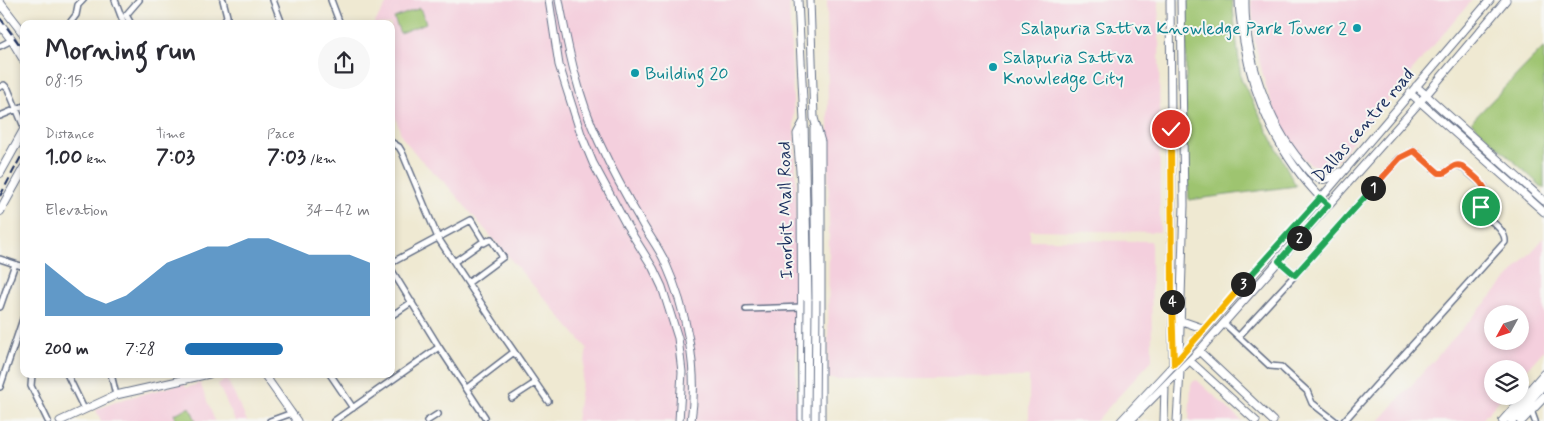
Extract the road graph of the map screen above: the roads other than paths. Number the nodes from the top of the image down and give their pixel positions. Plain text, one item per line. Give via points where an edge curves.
1 (83, 0) edge
2 (114, 0) edge
3 (139, 0) edge
4 (223, 0) edge
5 (273, 0) edge
6 (332, 0) edge
7 (549, 0) edge
8 (559, 0) edge
9 (798, 0) edge
10 (810, 0) edge
11 (1170, 0) edge
12 (1181, 0) edge
13 (1239, 0) edge
14 (1245, 0) edge
15 (1490, 0) edge
16 (1506, 0) edge
17 (76, 2) edge
18 (0, 4) edge
19 (72, 20) edge
20 (122, 20) edge
21 (129, 20) edge
22 (225, 20) edge
23 (279, 20) edge
24 (339, 20) edge
25 (0, 24) edge
26 (20, 29) edge
27 (12, 40) junction
28 (0, 46) edge
29 (20, 53) edge
30 (1416, 86) junction
31 (0, 87) edge
32 (1410, 93) junction
33 (1426, 95) junction
34 (1420, 102) junction
35 (20, 108) edge
36 (16, 110) junction
37 (0, 116) edge
38 (814, 118) junction
39 (20, 119) edge
40 (804, 121) junction
41 (20, 136) edge
42 (395, 144) edge
43 (1344, 170) junction
44 (0, 173) edge
45 (20, 175) edge
46 (1320, 198) junction
47 (1544, 201) edge
48 (1328, 205) junction
49 (0, 211) edge
50 (1544, 212) edge
51 (438, 238) junction
52 (0, 258) edge
53 (395, 261) edge
54 (664, 261) junction
55 (1279, 261) junction
56 (454, 263) junction
57 (14, 264) junction
58 (20, 266) edge
59 (653, 268) junction
60 (395, 275) edge
61 (1295, 275) junction
62 (468, 283) junction
63 (812, 300) junction
64 (412, 302) junction
65 (0, 307) edge
66 (802, 307) junction
67 (746, 309) dead end
68 (395, 313) edge
69 (1180, 320) junction
70 (1224, 323) junction
71 (20, 328) edge
72 (1205, 329) junction
73 (1239, 336) junction
74 (439, 347) junction
75 (1199, 351) junction
76 (514, 352) junction
77 (802, 358) junction
78 (821, 358) junction
79 (1190, 361) junction
80 (1176, 362) junction
81 (1180, 371) junction
82 (1544, 374) edge
83 (32, 378) edge
84 (70, 378) edge
85 (112, 378) edge
86 (191, 378) edge
87 (267, 378) edge
88 (333, 378) edge
89 (535, 383) junction
90 (1544, 384) edge
91 (0, 386) edge
92 (1165, 386) junction
93 (467, 388) junction
94 (116, 395) junction
95 (1544, 397) edge
96 (512, 398) dead end
97 (548, 401) dead end
98 (353, 408) junction
99 (84, 409) junction
100 (1531, 410) junction
101 (292, 413) junction
102 (438, 414) dead end
103 (485, 417) dead end
104 (48, 421) edge
105 (60, 421) edge
106 (270, 421) edge
107 (297, 421) edge
108 (334, 421) edge
109 (427, 421) edge
110 (680, 421) edge
111 (691, 421) edge
112 (802, 421) edge
113 (807, 421) edge
114 (815, 421) edge
115 (821, 421) edge
116 (1121, 421) edge
117 (1130, 421) edge
118 (1164, 421) edge
119 (1177, 421) edge
120 (1256, 421) edge
121 (1274, 421) edge
122 (1335, 421) edge
123 (1344, 421) edge
124 (1503, 421) edge
125 (1512, 421) edge
126 (1521, 421) edge
127 (1535, 421) edge

1 - 17 street
2 - 20 street
3 - 21 street via 126,15
4 - 22 street
5 - 23 street
6 - 24 street
7 - 59 street via 559,64 581,134 598,172
8 - 54 street via 574,74 597,138
9 - 40 street, Inorbit Mall Road
10 - 38 street, Inorbit Mall Road
11 - 80 street
12 - 69 street via 1184,205
13 - 46 street via 1249,70 1258,100 1283,149
14 - 43 street via 1258,78 1290,149 1315,178 1324,179
15 - 30 street, Dallas centre road
16 - 33 street, Dallas centre road
17 - 19 street via 76,15
18 - 26 main road
25 - 27 main road
27 - 28 street
27 - 29 main road
30 - 32 street, Dallas centre road
30 - 33 street
31 - 36 street via 7,86
32 - 34 street
32 - 43 street, Dallas centre road
33 - 34 street, Dallas centre road
33 - 47 street
34 - 48 street, Dallas centre road
34 - 50 street
35 - 36 street
36 - 37 street
36 - 39 street
38 - 63 street
38 - 78 street, Inorbit Mall Road via 821,142
40 - 63 street
40 - 66 street, Inorbit Mall Road via 798,134
41 - 44 main road
42 - 51 street via 402,152
43 - 46 street, Dallas centre road
45 - 49 main road
46 - 48 street
46 - 72 street, Dallas centre road
48 - 55 street, Dallas centre road
51 - 53 street
51 - 56 street
51 - 56 street via 471,220 484,237 484,241
52 - 57 street
54 - 59 street
54 - 111 street via 683,310 691,352
55 - 61 street
55 - 70 street, Dallas centre road
56 - 62 street
56 - 62 street via 489,239 503,256
57 - 58 street
57 - 65 street
59 - 110 street via 678,338 682,372
60 - 64 street
61 - 73 street
61 - 123 street via 1400,158 1414,151 1439,173 1458,164 1484,186 1487,197 1482,204 1482,212 1506,237 1505,242
62 - 76 street
63 - 113 street, bridge
63 - 114 street, bridge
64 - 68 street
64 - 74 street
66 - 67 street
66 - 77 street, Inorbit Mall Road
69 - 72 street
69 - 80 street
70 - 73 street
70 - 75 street, Dallas centre road
71 - 91 street
72 - 80 street, Dallas centre road
73 - 122 street via 1270,366 1280,367 1290,375 1307,391 1312,403
74 - 93 street
74 - 98 street
75 - 79 street, Dallas centre road
75 - 121 street
76 - 89 street
76 - 93 street
77 - 78 street
77 - 112 street, Inorbit Mall Road
78 - 115 street, Inorbit Mall Road
79 - 81 street, Dallas centre road
79 - 120 street
80 - 116 street, Dallas centre road
81 - 92 street, Dallas centre road
81 - 119 street
82 - 124 main road
83 - 104 street via 31,386
84 - 99 street
85 - 94 street
86 - 94 street
87 - 101 street
88 - 98 street
89 - 96 street
89 - 97 street
90 - 125 main road
92 - 117 street, Dallas centre road
92 - 118 street
93 - 103 street
94 - 99 street
95 - 100 main road
98 - 108 street
99 - 105 street
100 - 126 main road
100 - 127 street
101 - 106 street
101 - 107 street
102 - 109 street

